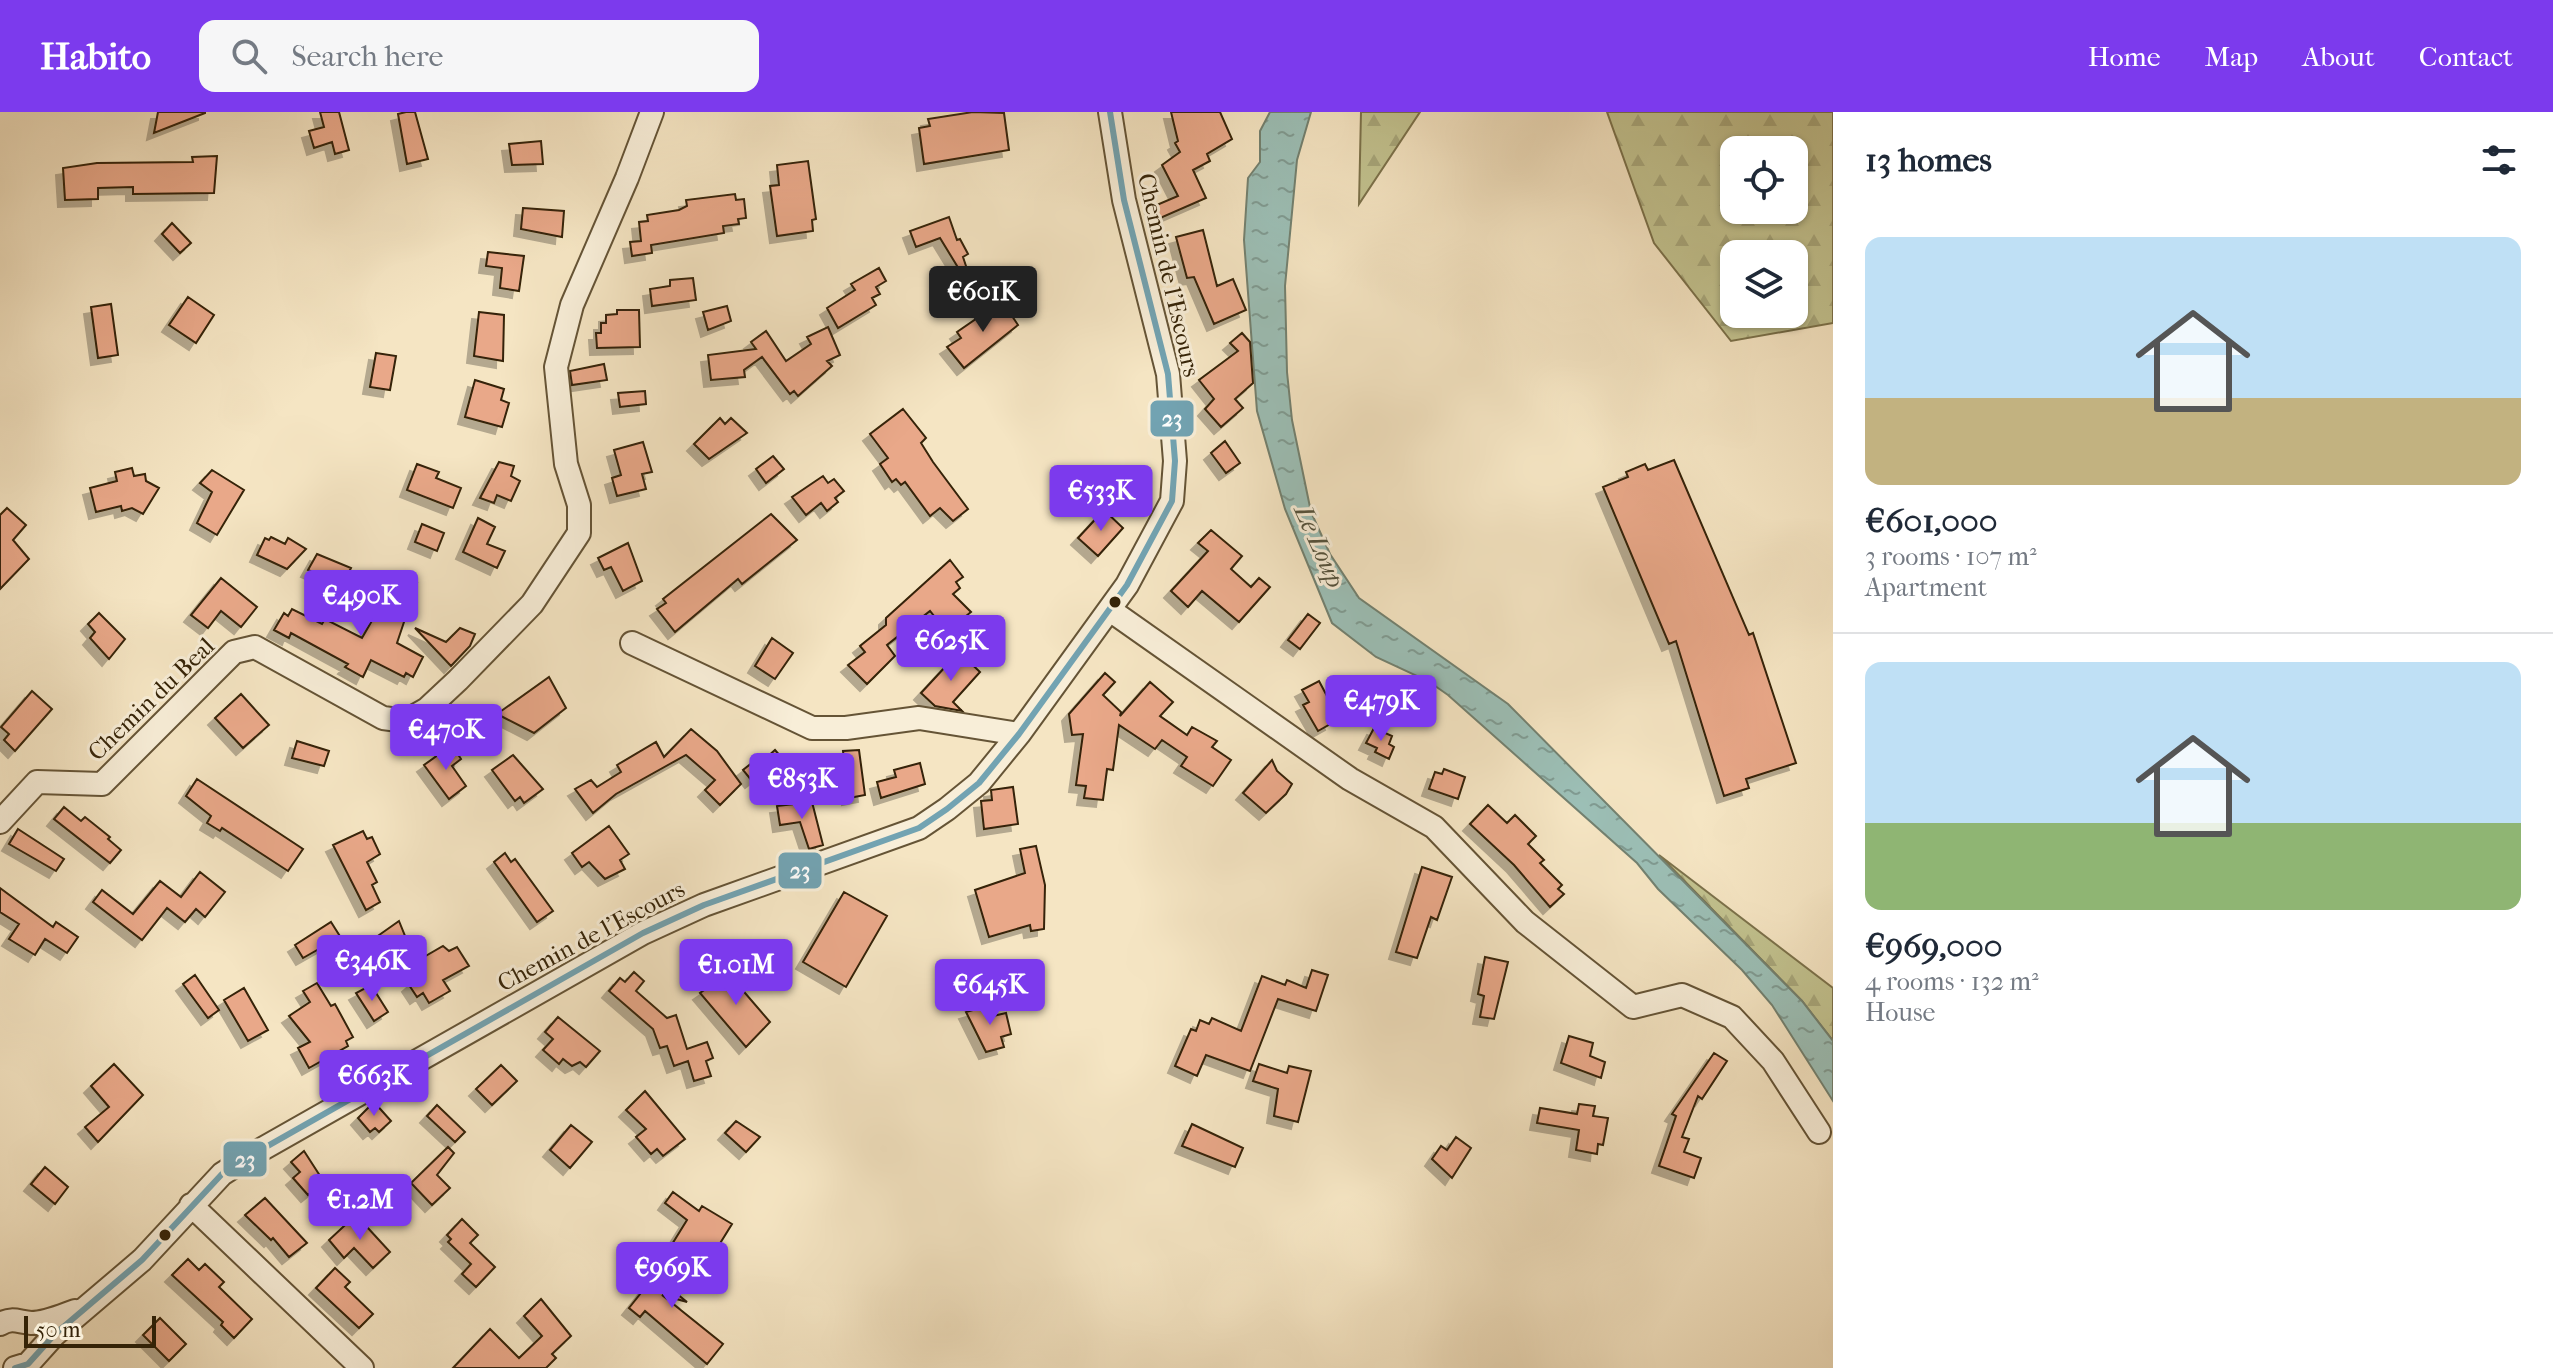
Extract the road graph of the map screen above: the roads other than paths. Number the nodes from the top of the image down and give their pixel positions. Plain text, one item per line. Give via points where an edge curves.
1 (652, 112) edge
2 (1110, 112) edge
3 (1110, 610) junction
4 (632, 643) dead end
5 (1019, 734) junction
6 (0, 822) edge
7 (1819, 1132) dead end
8 (191, 1205) junction
9 (85, 1307) junction
10 (28, 1323) junction
11 (0, 1324) edge
12 (38, 1352) junction
13 (7, 1367) edge
14 (362, 1368) edge

1 - 6 street, Chemin du Beal via 572,305 556,367 579,533 532,604 458,680 406,721 383,718 255,647 234,652 102,784 37,782
2 - 3 street, Chemin de l'Escours via 1124,200 1168,374 1175,461 1172,501
3 - 5 street, Chemin de l'Escours
3 - 7 street via 1350,779 1434,827 1525,922 1612,994 1633,1007 1682,995 1732,1017 1773,1061
4 - 5 street via 812,728 919,718
5 - 8 street, Chemin de l'Escours via 979,783 919,828 704,905 643,933 250,1156 222,1174
8 - 9 street, Chemin de l'Escours via 142,1260
8 - 14 street
9 - 10 street, Chemin de l'Escours
9 - 12 street, Chemin de l'Escours
10 - 11 street, Chemin de l'Escours via 12,1319
10 - 12 street via 38,1336
12 - 13 street, Chemin de l'Escours via 28,1364

